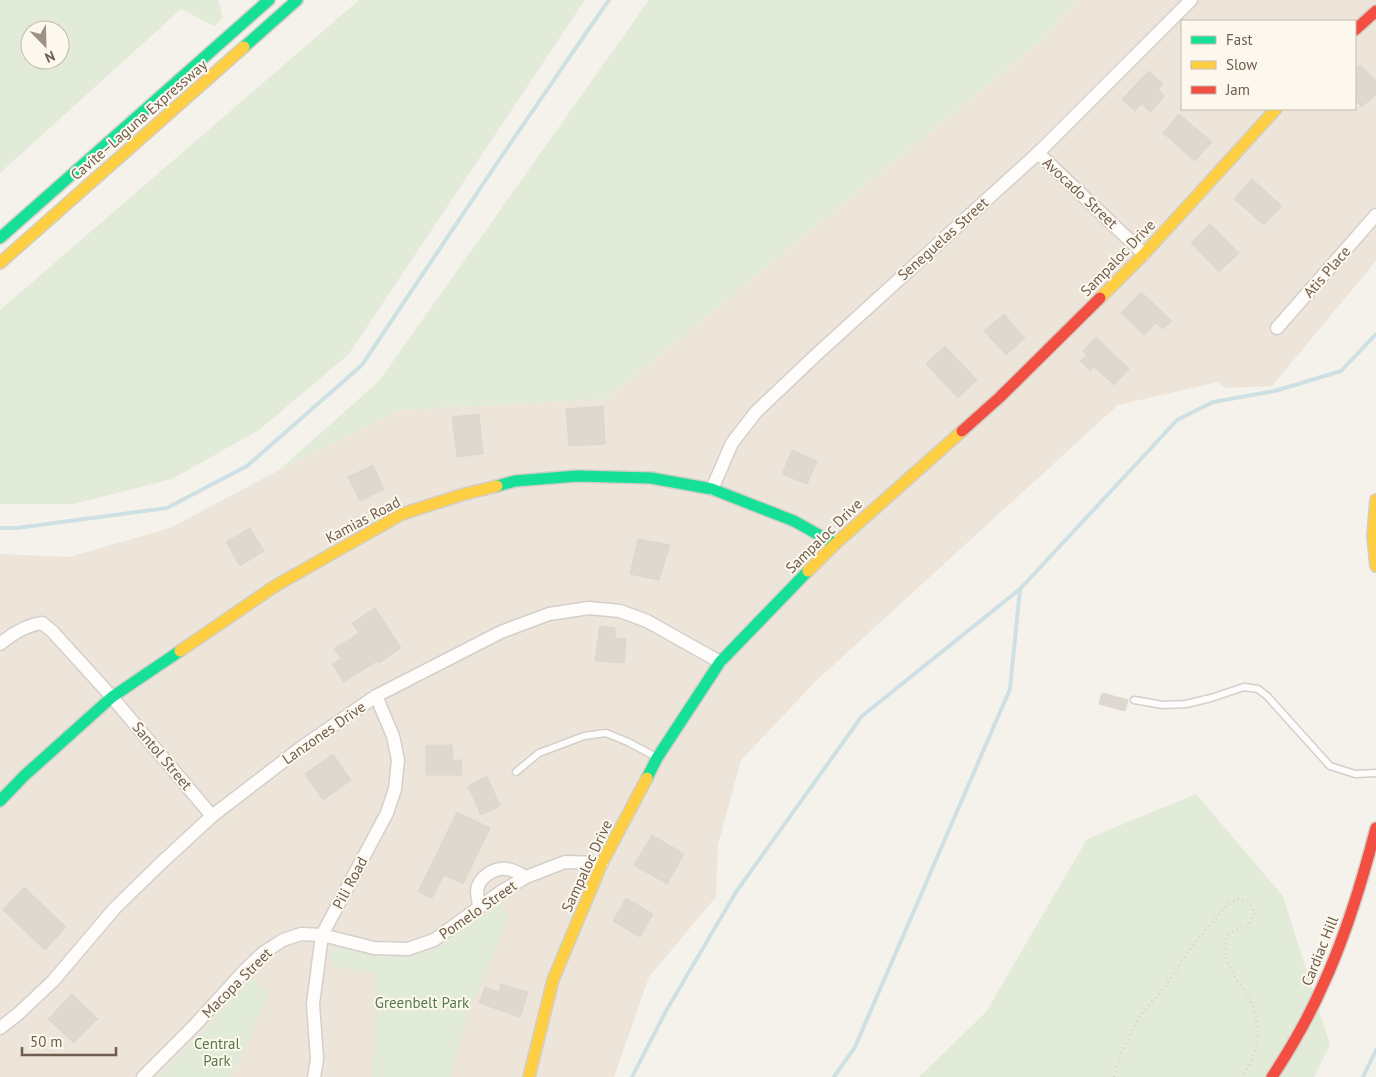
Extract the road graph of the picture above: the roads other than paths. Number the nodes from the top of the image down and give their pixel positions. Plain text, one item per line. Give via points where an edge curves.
1 (269, 0) edge
2 (297, 0) edge
3 (1191, 0) edge
4 (1376, 11) edge
5 (1356, 29) edge
6 (1275, 110) edge
7 (1038, 153) junction
8 (1376, 215) edge
9 (0, 238) edge
10 (1144, 254) junction
11 (0, 263) edge
12 (1277, 328) dead end
13 (712, 489) junction
14 (1376, 500) edge
15 (836, 544) junction
16 (1376, 566) edge
17 (0, 644) edge
18 (720, 662) junction
19 (376, 696) junction
20 (112, 697) junction
21 (1134, 700) dead end
22 (657, 758) junction
23 (516, 772) dead end
24 (1376, 773) edge
25 (0, 801) edge
26 (212, 816) junction
27 (1376, 828) edge
28 (602, 863) junction
29 (526, 877) junction
30 (479, 908) junction
31 (322, 935) junction
32 (0, 1028) edge
33 (142, 1077) edge
34 (314, 1077) edge
35 (528, 1077) edge
36 (1272, 1077) edge

1 - 9 main road, Cavite–Laguna Expressway
2 - 11 main road, Cavite–Laguna Expressway
3 - 7 street, Seneguelas Street
4 - 5 main road
6 - 10 main road, Sampaloc Drive
7 - 10 street, Avocado Street
7 - 13 street, Seneguelas Street via 756,412 732,443
8 - 12 street, Atis Place
10 - 15 main road, Sampaloc Drive via 1000,398
13 - 15 main road, Kamias Road via 794,520
13 - 20 main road, Kamias Road via 651,478 578,476 516,481 402,514 275,586
14 - 16 main road via 1373,536
15 - 18 main road, Sampaloc Drive
17 - 20 street, Santol Street via 31,624 42,623 71,650
18 - 19 street, Lanzones Drive via 647,621 620,611 589,608 549,614 501,632
18 - 22 main road, Sampaloc Drive
19 - 26 street, Lanzones Drive via 302,747
19 - 31 street, Pili Road via 393,736 398,760 395,790 387,812
20 - 25 main road, Kamias Road
20 - 26 street, Santol Street
21 - 24 lane via 1163,705 1186,704 1244,687 1258,689 1330,766 1355,774
22 - 23 lane via 606,733 584,736 540,753
22 - 28 main road, Sampaloc Drive
26 - 32 street, Lanzones Drive via 115,908 53,982
27 - 36 main road, Cardiac Hill via 1340,947 1313,1008
28 - 29 street, Pomelo Street via 565,862
28 - 35 main road, Sampaloc Drive via 553,980
29 - 30 street, Pomelo Street
29 - 30 street via 502,868 488,874 477,891
30 - 31 street, Pomelo Street via 434,940 408,949 374,948
31 - 33 street, Macopa Street via 301,934 282,940 263,953
31 - 34 street, Pili Road via 313,1004 317,1059

